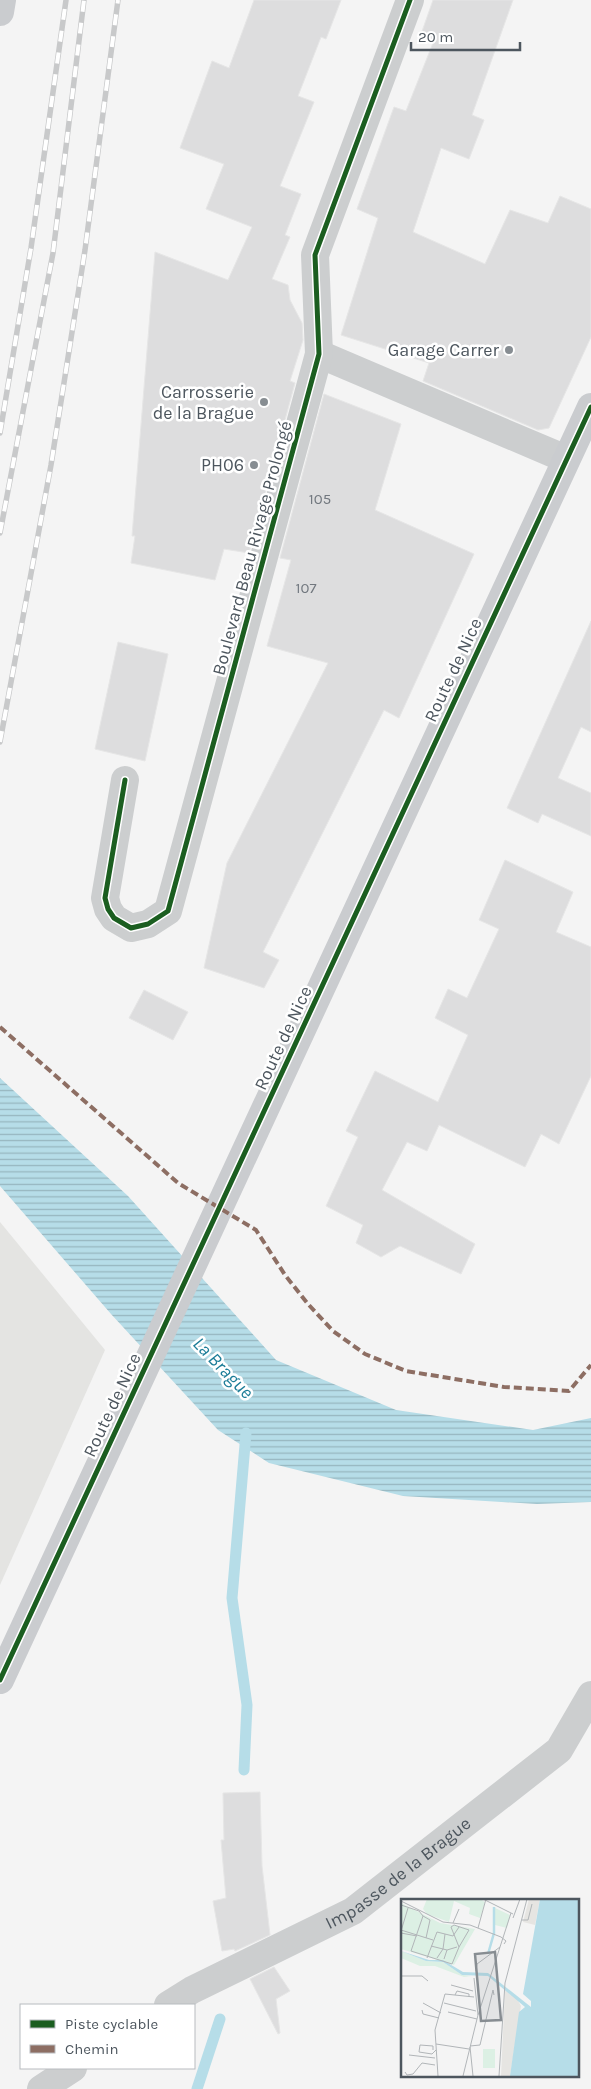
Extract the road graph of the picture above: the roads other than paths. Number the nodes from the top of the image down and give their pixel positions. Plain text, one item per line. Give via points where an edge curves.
1 (2, 0) edge
2 (410, 0) edge
3 (0, 12) edge
4 (319, 354) junction
5 (591, 407) edge
6 (566, 459) junction
7 (125, 780) dead end
8 (0, 1680) edge
9 (591, 1695) edge
10 (170, 2004) edge
11 (71, 2069) edge
12 (41, 2089) edge

1 - 3 main road
2 - 4 street, Boulevard Beau Rivage Prolongé via 315,256
4 - 6 street
4 - 7 street, Boulevard Beau Rivage Prolongé via 168,911 159,919 131,928 114,918 105,898
5 - 6 main road, Route de Nice
6 - 8 main road, Route de Nice
9 - 10 street, Impasse de la Brague via 559,1750 353,1911
11 - 12 street

